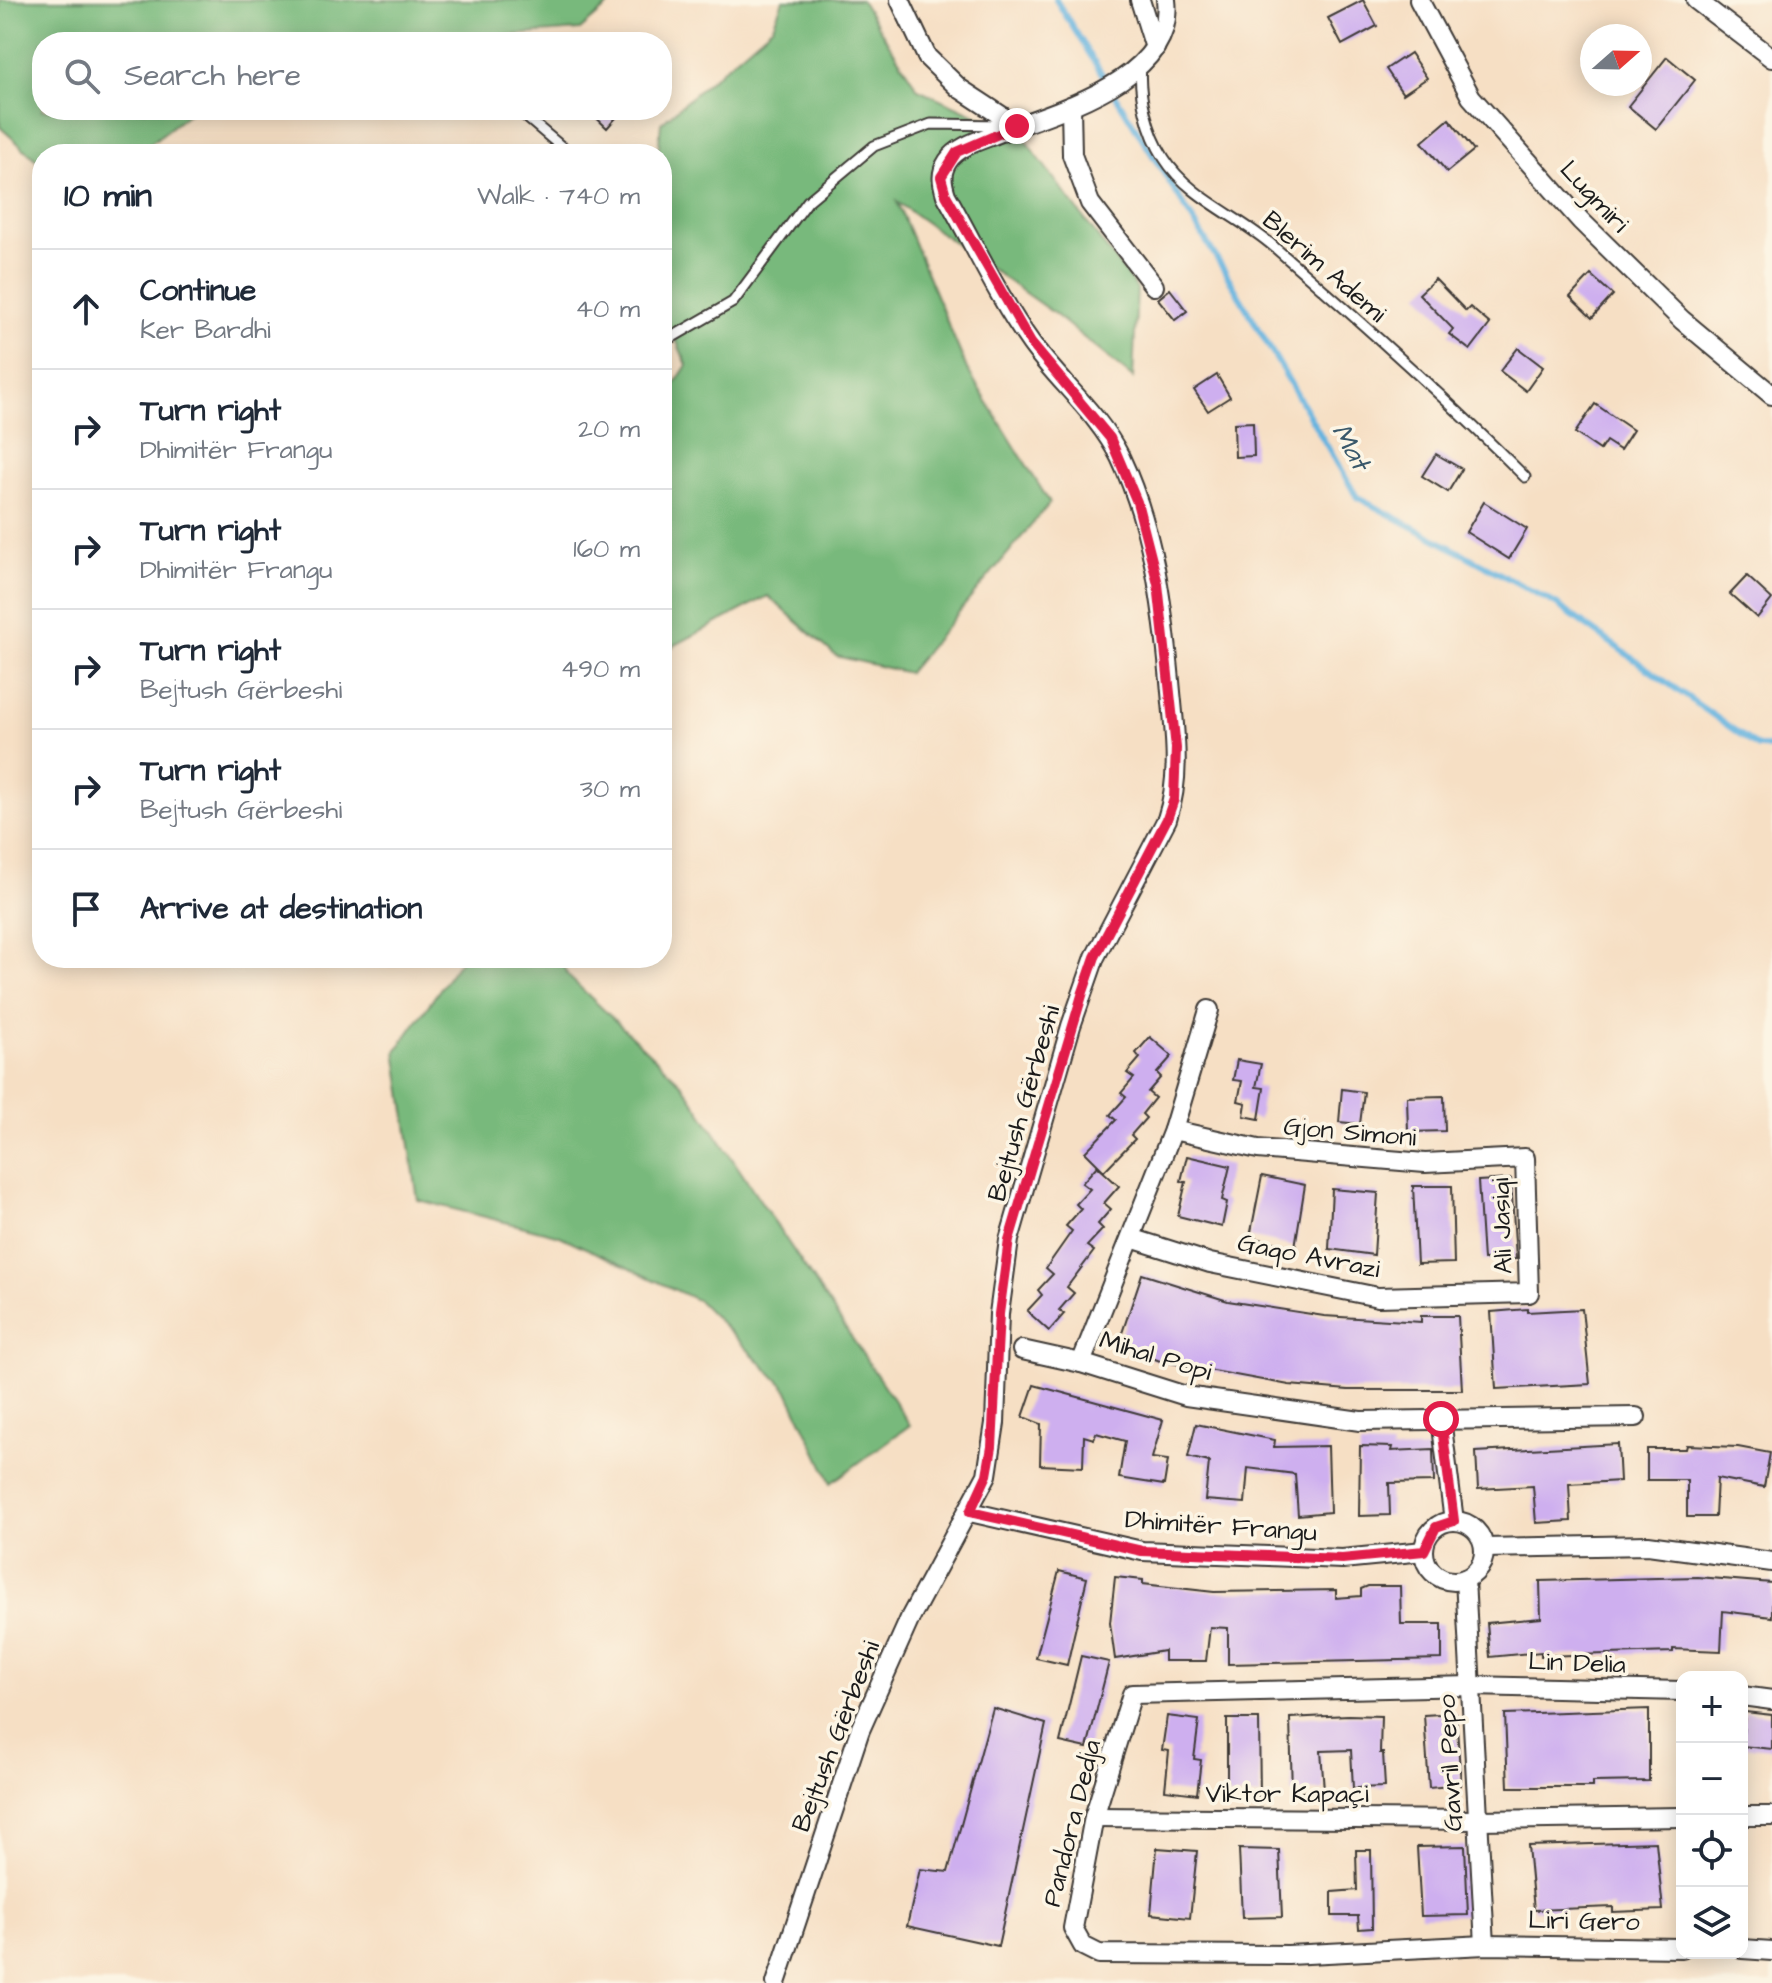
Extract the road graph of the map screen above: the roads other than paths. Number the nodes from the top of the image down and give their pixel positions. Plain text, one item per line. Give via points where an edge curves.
1 (900, 0) edge
2 (1140, 0) edge
3 (1166, 0) edge
4 (1419, 0) edge
5 (1696, 0) edge
6 (1155, 48) junction
7 (1772, 58) edge
8 (1134, 70) junction
9 (1071, 106) junction
10 (530, 120) edge
11 (1017, 126) junction
12 (558, 144) edge
13 (1154, 286) dead end
14 (672, 337) edge
15 (1772, 395) edge
16 (1525, 477) dead end
17 (1209, 1010) dead end
18 (1173, 1130) junction
19 (1525, 1158) joint
20 (1131, 1238) junction
21 (1529, 1293) joint
22 (1022, 1350) dead end
23 (1081, 1363) junction
24 (1636, 1417) dead end
25 (1441, 1419) junction
26 (970, 1512) junction
27 (1454, 1521) junction
28 (1484, 1548) junction
29 (1424, 1551) junction
30 (1772, 1562) edge
31 (1465, 1579) junction
32 (1471, 1686) junction
33 (1676, 1691) edge
34 (1748, 1697) edge
35 (1772, 1700) edge
36 (1748, 1816) edge
37 (1772, 1816) edge
38 (1094, 1817) junction
39 (1676, 1817) edge
40 (1478, 1820) junction
41 (1485, 1945) junction
42 (1676, 1948) edge
43 (1748, 1949) edge
44 (1772, 1951) edge
45 (776, 1983) edge

1 - 11 street via 927,57 959,88
2 - 6 street
3 - 6 street, Bejtush Gërbeshi via 1167,23
4 - 15 street, Lugmiri via 1471,97 1581,221 1682,320
5 - 7 street
6 - 8 street, Bejtush Gërbeshi
8 - 9 street, Bejtush Gërbeshi
8 - 16 lane, Blerim Ademi via 1156,142 1178,175 1273,246
9 - 11 street, Bejtush Gërbeshi
9 - 13 street via 1072,155 1090,203
10 - 12 lane
11 - 14 lane via 931,124 874,146 808,201 733,302
11 - 26 street, Bejtush Gërbeshi via 957,152 941,177 1006,304 1031,343 1098,421 1128,477 1152,555 1163,615 1176,772 1167,819 1095,957 1009,1240 992,1447 987,1475
17 - 18 street, Mihal Popi
18 - 19 street, Gjon Simoni via 1258,1149 1425,1163
18 - 20 street, Mihal Popi
19 - 21 street, Ali Jasiqi
20 - 21 street, Gaqo Avrazi via 1210,1263 1378,1297
20 - 23 street, Mihal Popi
22 - 23 street
23 - 25 street, Mihal Popi via 1186,1396 1360,1421
24 - 25 street, Mihal Popi
25 - 27 street
26 - 29 street, Dhimitër Frangu via 1142,1551 1342,1559
26 - 45 street, Bejtush Gërbeshi via 911,1616 860,1730
27 - 28 street via 1471,1525
27 - 29 street via 1436,1527
28 - 30 street via 1648,1545
28 - 31 street via 1480,1566
29 - 31 street via 1437,1576
31 - 32 street, Gavril Pepo
32 - 33 street, Lin Delia
32 - 38 street, Pandora Dedja via 1132,1694
32 - 40 street, Gavril Pepo
34 - 35 street
36 - 37 street
38 - 40 street, Viktor Kapaçi
38 - 41 street, Pandora Dedja via 1073,1928 1083,1946 1099,1954 1288,1955
39 - 40 street, Viktor Kapaçi
40 - 41 street, Gavril Pepo
41 - 42 street, Liri Gero
43 - 44 street

